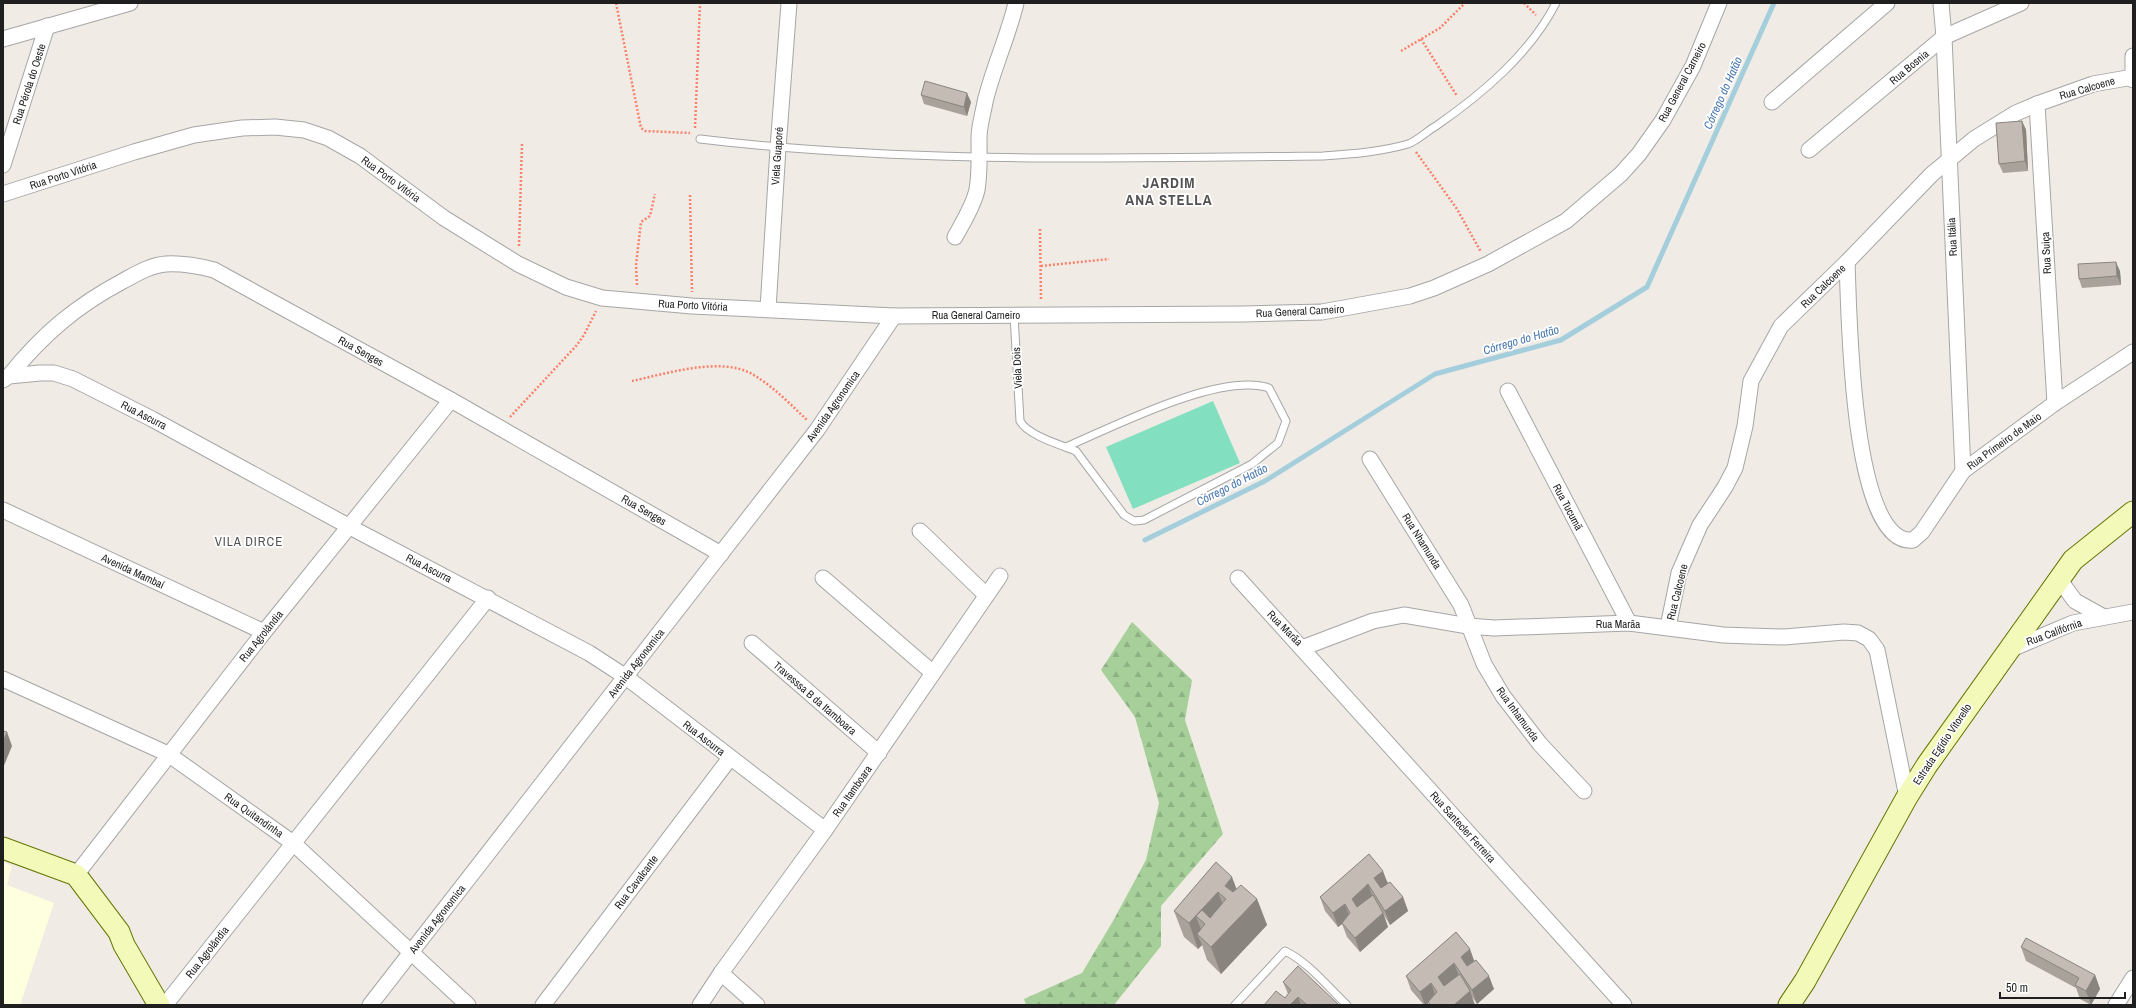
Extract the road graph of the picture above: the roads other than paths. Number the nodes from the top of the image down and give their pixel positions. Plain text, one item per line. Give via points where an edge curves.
1 (130, 3) edge
2 (789, 3) edge
3 (1016, 3) edge
4 (1556, 3) edge
5 (1719, 3) edge
6 (1887, 3) edge
7 (1941, 3) edge
8 (2021, 3) edge
9 (47, 26) junction
10 (1944, 37) junction
11 (3, 39) edge
12 (2133, 56) edge
13 (2133, 77) edge
14 (2133, 80) edge
15 (1772, 102) dead end
16 (2037, 104) junction
17 (700, 139) dead end
18 (778, 148) junction
19 (1809, 150) dead end
20 (980, 156) junction
21 (1948, 158) junction
22 (3, 165) edge
23 (3, 194) edge
24 (955, 237) dead end
25 (1848, 262) junction
26 (768, 309) junction
27 (1014, 315) junction
28 (894, 316) junction
29 (2133, 352) edge
30 (6, 378) edge
31 (1508, 391) dead end
32 (451, 400) junction
33 (2054, 403) junction
34 (1066, 447) junction
35 (1370, 459) dead end
36 (1963, 471) junction
37 (3, 510) edge
38 (2133, 512) edge
39 (350, 527) junction
40 (920, 531) dead end
41 (721, 554) junction
42 (1000, 576) dead end
43 (823, 578) dead end
44 (1238, 578) dead end
45 (2058, 579) junction
46 (986, 595) junction
47 (488, 598) junction
48 (2133, 612) edge
49 (2102, 616) junction
50 (1629, 623) junction
51 (1468, 626) junction
52 (1668, 626) junction
53 (264, 632) junction
54 (752, 643) dead end
55 (1302, 648) junction
56 (2007, 651) junction
57 (933, 673) junction
58 (626, 677) junction
59 (3, 678) edge
60 (879, 752) junction
61 (168, 754) junction
62 (730, 758) junction
63 (1584, 791) dead end
64 (1907, 797) junction
65 (825, 830) junction
66 (292, 843) junction
67 (3, 848) edge
68 (76, 875) junction
69 (411, 951) junction
70 (721, 974) junction
71 (2133, 978) edge
72 (159, 1005) edge
73 (165, 1005) edge
74 (370, 1005) edge
75 (468, 1005) edge
76 (543, 1005) edge
77 (700, 1005) edge
78 (757, 1005) edge
79 (1235, 1005) edge
80 (1347, 1005) edge
81 (1624, 1005) edge
82 (1789, 1005) edge
83 (2116, 1005) edge

1 - 9 street, Rua Pérola do Oeste
2 - 18 street, Viela Guaporé
3 - 20 street via 986,100 979,138
4 - 20 lane via 1546,23 1508,67 1464,107 1410,144 1372,152 1324,156
5 - 27 street, Rua General Carneiro via 1683,86 1639,154 1621,174 1566,221 1488,264 1410,296 1322,312
6 - 15 street
7 - 10 street, Rua Itália
8 - 10 street, Rua Bosnia
9 - 11 street, Rua Pérola do Oeste
9 - 22 street, Rua Pérola do Oeste
10 - 19 street, Rua Bosnia
10 - 21 street, Rua Itália
12 - 13 street
13 - 14 street
13 - 16 street, Rua Calcoene via 2094,84
16 - 21 street, Rua Calcoene via 1993,126
16 - 33 street, Rua Suiça
17 - 18 lane
18 - 20 lane
18 - 26 street, Viela Guaporé
20 - 24 street via 976,192 971,208
21 - 25 street, Rua Calcoene via 1899,206
21 - 36 street, Rua Itália
23 - 26 street, Rua Porto Vitória via 194,135 242,128 275,127 304,130 328,138 360,156 444,218 518,264 566,287 602,298 638,302
25 - 36 street, Rua Primeiro de Maio via 1853,382 1859,438 1868,481 1883,521 1894,535 1907,541 1917,538
25 - 52 street, Rua Calcoene via 1781,326 1751,381 1745,426 1735,468 1700,525 1679,573
26 - 28 street, Rua General Carneiro
27 - 28 street, Rua General Carneiro
27 - 34 lane, Viela Dois via 1020,420 1029,431
28 - 41 street, Avenida Agronomica via 817,430
29 - 33 street, Rua Primeiro de Maio
30 - 32 street, Rua Senges via 51,330 97,295 139,272 164,264 192,265 214,270
30 - 39 street, Rua Ascurra via 54,373 73,379
31 - 50 street, Rua Tucumã
32 - 39 street, Rua Agrolândia
32 - 41 street, Rua Senges
33 - 36 street, Rua Primeiro de Maio
34 - 34 lane via 1191,395 1243,384 1257,384 1269,388 1286,421 1278,443 1252,464 1144,520 1134,521 1124,515 1076,451
35 - 51 street, Rua Nhamunda via 1454,593
37 - 53 street, Avenida Mambaí
38 - 45 street, Estrada Egídio Vitorello via 2073,560
39 - 47 street, Rua Ascurra
39 - 53 street, Rua Agrolândia
40 - 46 street
41 - 58 street, Avenida Agronomica
42 - 46 street, Rua Itamboara
43 - 57 street
44 - 55 street, Rua Marãa
45 - 49 street, Rua Califórnia via 2075,600
45 - 56 street, Estrada Egídio Vitorello
46 - 57 street, Rua Itamboara
47 - 58 street, Rua Ascurra
47 - 66 street, Rua Agrolândia
48 - 49 street, Rua Califórnia
49 - 56 street, Rua Califórnia via 2053,630
50 - 51 street, Rua Marãa via 1494,628
50 - 52 street, Rua Marãa
51 - 55 street, Rua Marãa via 1415,616 1388,617
51 - 63 street, Rua Inhamunda via 1484,664 1503,696 1540,744
52 - 64 street, Rua Marãa via 1723,635 1803,636 1844,632 1864,635 1877,650
53 - 61 street, Rua Agrolândia
54 - 60 street, Travesssa B da Itamboara
55 - 81 street, Rua Santecler Ferreira
56 - 64 street, Estrada Egídio Vitorello
57 - 60 street, Rua Itamboara
58 - 62 street, Rua Ascurra
58 - 69 street, Avenida Agronomica
59 - 61 street, Rua Quitandinha
60 - 65 street, Rua Itamboara
61 - 66 street, Rua Quitandinha
61 - 68 street, Rua Agrolândia
62 - 65 street, Rua Ascurra
62 - 76 street, Rua Cavalcante
64 - 82 street, Estrada Egídio Vitorello via 1805,981
65 - 70 street, Rua Itamboara
66 - 69 street, Rua Quitandinha
66 - 73 street, Rua Agrolândia
67 - 68 street
68 - 72 street via 119,932
69 - 74 street, Avenida Agronomica
69 - 75 street, Rua Quitandinha
70 - 77 street, Rua Itamboara
70 - 78 street
71 - 83 street
79 - 80 lane via 1285,951 1292,954

